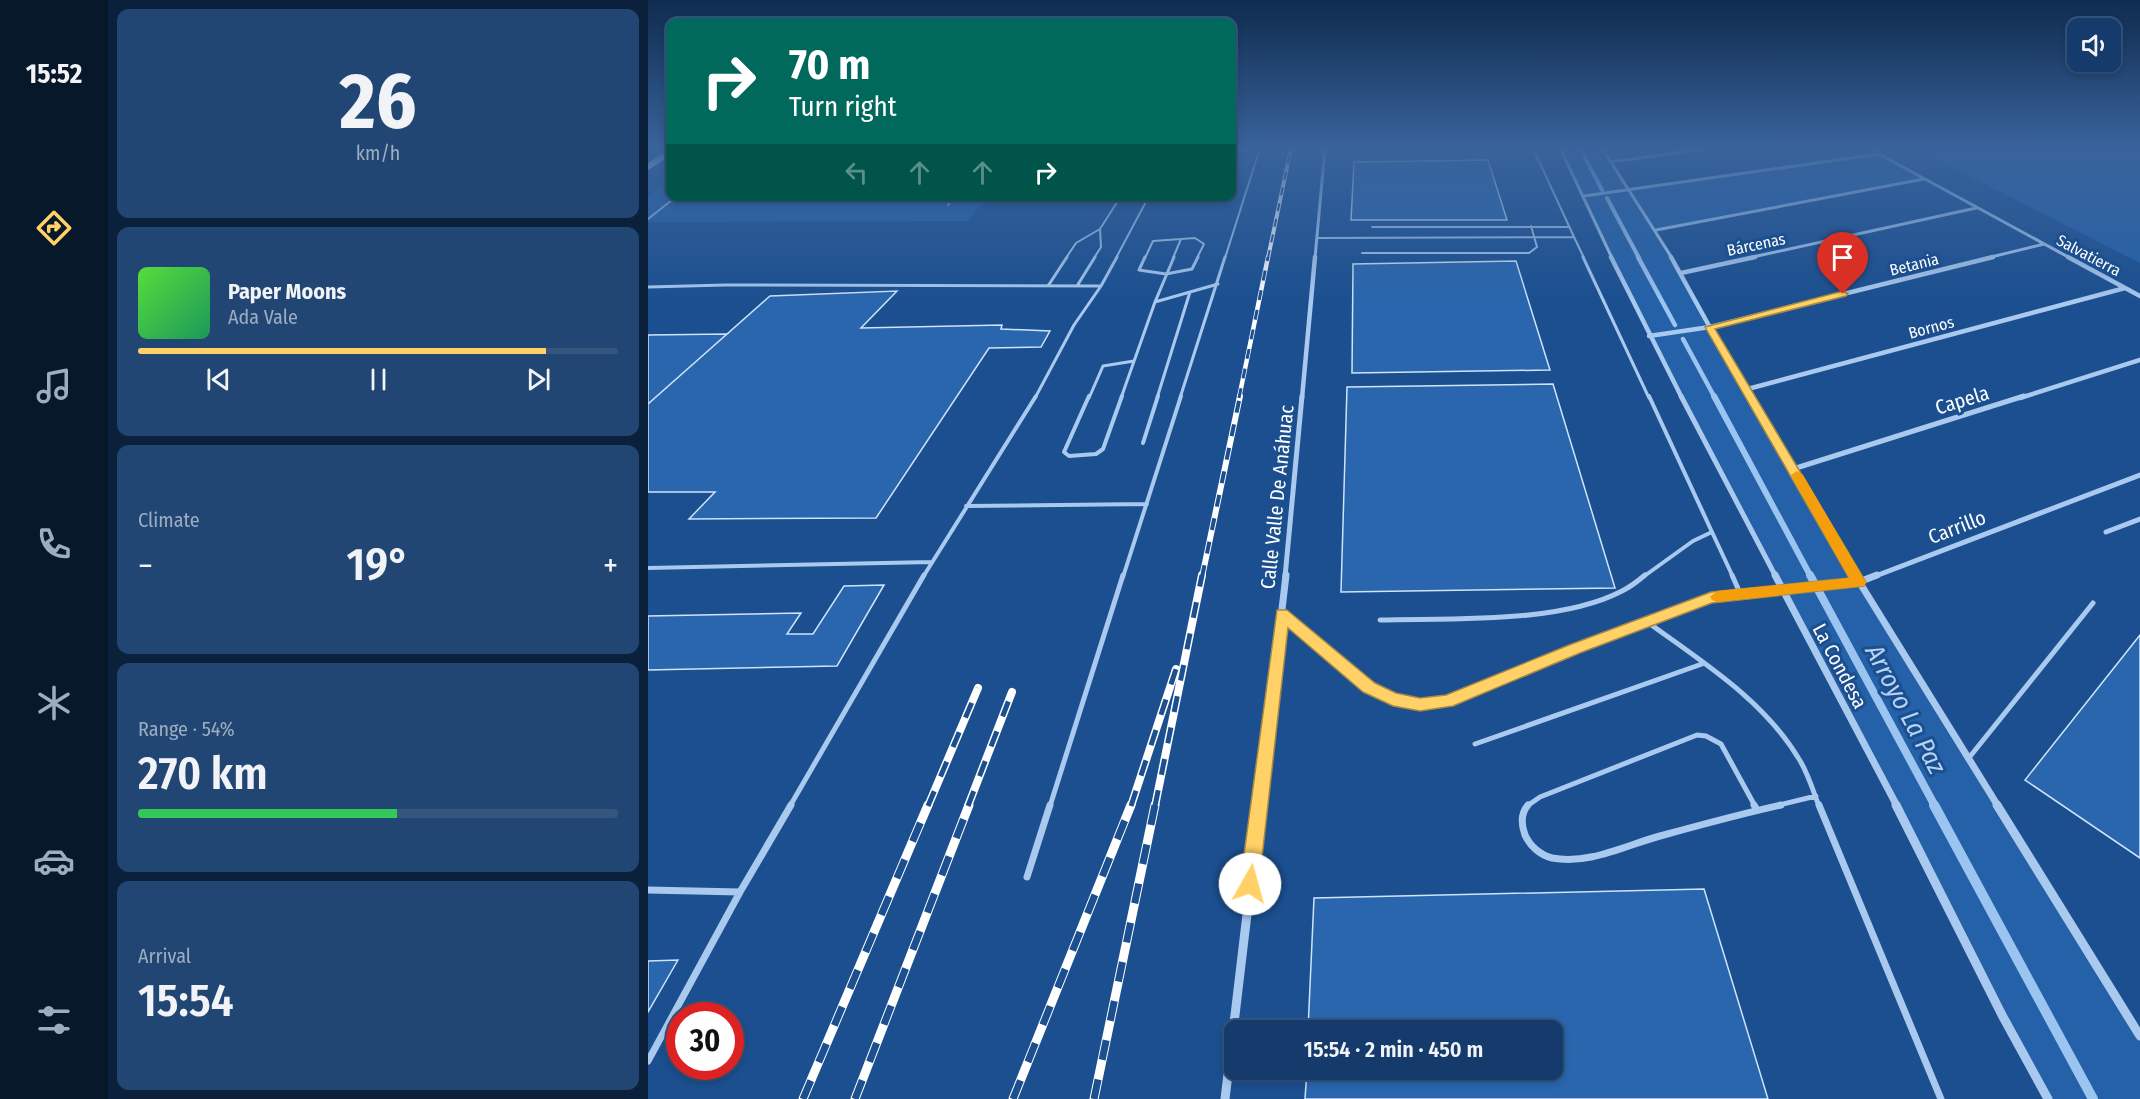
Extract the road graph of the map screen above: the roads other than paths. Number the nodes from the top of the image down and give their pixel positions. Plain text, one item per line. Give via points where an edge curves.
1 (1244, 199) edge
2 (1321, 199) edge
3 (1556, 199) edge
4 (1586, 199) edge
5 (1633, 199) edge
6 (1814, 199) edge
7 (1961, 199) edge
8 (671, 201) edge
9 (951, 201) edge
10 (1118, 201) edge
11 (1146, 201) edge
12 (948, 205) dead end
13 (1976, 208) junction
14 (648, 219) edge
15 (1531, 226) junction
16 (1372, 227) dead end
17 (1569, 227) junction
18 (1100, 229) junction
19 (1656, 230) junction
20 (1535, 237) junction
21 (1574, 237) junction
22 (1181, 238) junction
23 (1318, 238) junction
24 (2044, 244) junction
25 (1362, 253) dead end
26 (1167, 273) junction
27 (1681, 273) junction
28 (1218, 284) junction
29 (1048, 286) junction
30 (1077, 286) junction
31 (1101, 286) junction
32 (648, 287) edge
33 (2125, 288) junction
34 (1190, 292) junction
35 (2140, 296) edge
36 (1155, 302) junction
37 (1710, 327) junction
38 (1649, 336) junction
39 (2140, 360) edge
40 (1134, 361) junction
41 (1744, 390) junction
42 (1143, 443) dead end
43 (1793, 469) junction
44 (2140, 475) edge
45 (1147, 504) junction
46 (966, 506) junction
47 (2140, 519) edge
48 (1712, 532) junction
49 (2106, 532) dead end
50 (932, 562) junction
51 (648, 568) edge
52 (1859, 582) junction
53 (1781, 590) junction
54 (1740, 593) junction
55 (2093, 603) dead end
56 (1282, 614) junction
57 (1380, 620) dead end
58 (1646, 621) junction
59 (1702, 664) junction
60 (1475, 744) dead end
61 (1968, 759) junction
62 (1816, 796) junction
63 (1757, 810) junction
64 (1028, 877) dead end
65 (648, 890) edge
66 (740, 892) junction
67 (2140, 1036) edge
68 (648, 1061) edge
69 (1225, 1099) edge
70 (1941, 1099) edge
71 (2048, 1099) edge

1 - 28 lane
2 - 23 street, Calle Valle De Anáhuac
3 - 17 lane
4 - 38 street, La Condesa
5 - 19 street
6 - 19 street
7 - 13 street, Salvatierra
8 - 14 lane
9 - 12 lane
10 - 18 lane
11 - 31 lane
13 - 24 street, Salvatierra
13 - 27 street, Bárcenas
15 - 16 lane
15 - 17 lane
15 - 20 lane
17 - 21 lane
18 - 29 lane via 1076,243
18 - 30 lane via 1101,247
19 - 27 street
20 - 21 lane
20 - 23 lane
20 - 25 lane via 1537,247 1529,253
21 - 48 lane
22 - 26 lane
22 - 26 lane via 1204,242 1194,268
22 - 26 lane via 1153,241 1139,268 1144,272
23 - 56 street, Calle Valle De Anáhuac
24 - 33 street, Salvatierra
24 - 37 street, Betania
26 - 36 lane
27 - 37 street
28 - 34 lane
28 - 45 lane
29 - 30 lane
29 - 32 lane
30 - 31 lane
31 - 46 lane
33 - 35 street, Salvatierra
33 - 41 street, Bornos
34 - 36 lane
34 - 42 lane
36 - 40 lane
37 - 38 street, Betania
37 - 41 street
38 - 53 street, La Condesa
39 - 43 street, Capela
40 - 40 lane via 1102,366 1064,452 1069,456 1096,454 1102,449
41 - 43 street
43 - 52 street
44 - 52 street, Carrillo
45 - 46 lane
45 - 64 lane
46 - 50 lane
47 - 49 street
48 - 54 lane
48 - 57 lane via 1623,591 1591,604 1516,617
50 - 51 lane
50 - 66 lane
52 - 53 street, Carrillo
52 - 61 street
53 - 54 street, Carrillo
53 - 71 street, La Condesa
54 - 58 street, Carrillo via 1711,598
55 - 61 lane
56 - 58 street, Carrillo via 1369,688 1420,705 1448,702
56 - 69 street, Calle Valle De Anáhuac
58 - 59 lane
59 - 60 lane
59 - 62 lane via 1771,719 1788,738
61 - 67 street
62 - 63 lane
62 - 70 lane
63 - 63 lane via 1618,849 1556,859 1543,855 1526,837 1522,824 1522,812 1540,797 1696,735 1721,744
65 - 66 lane
66 - 68 lane

